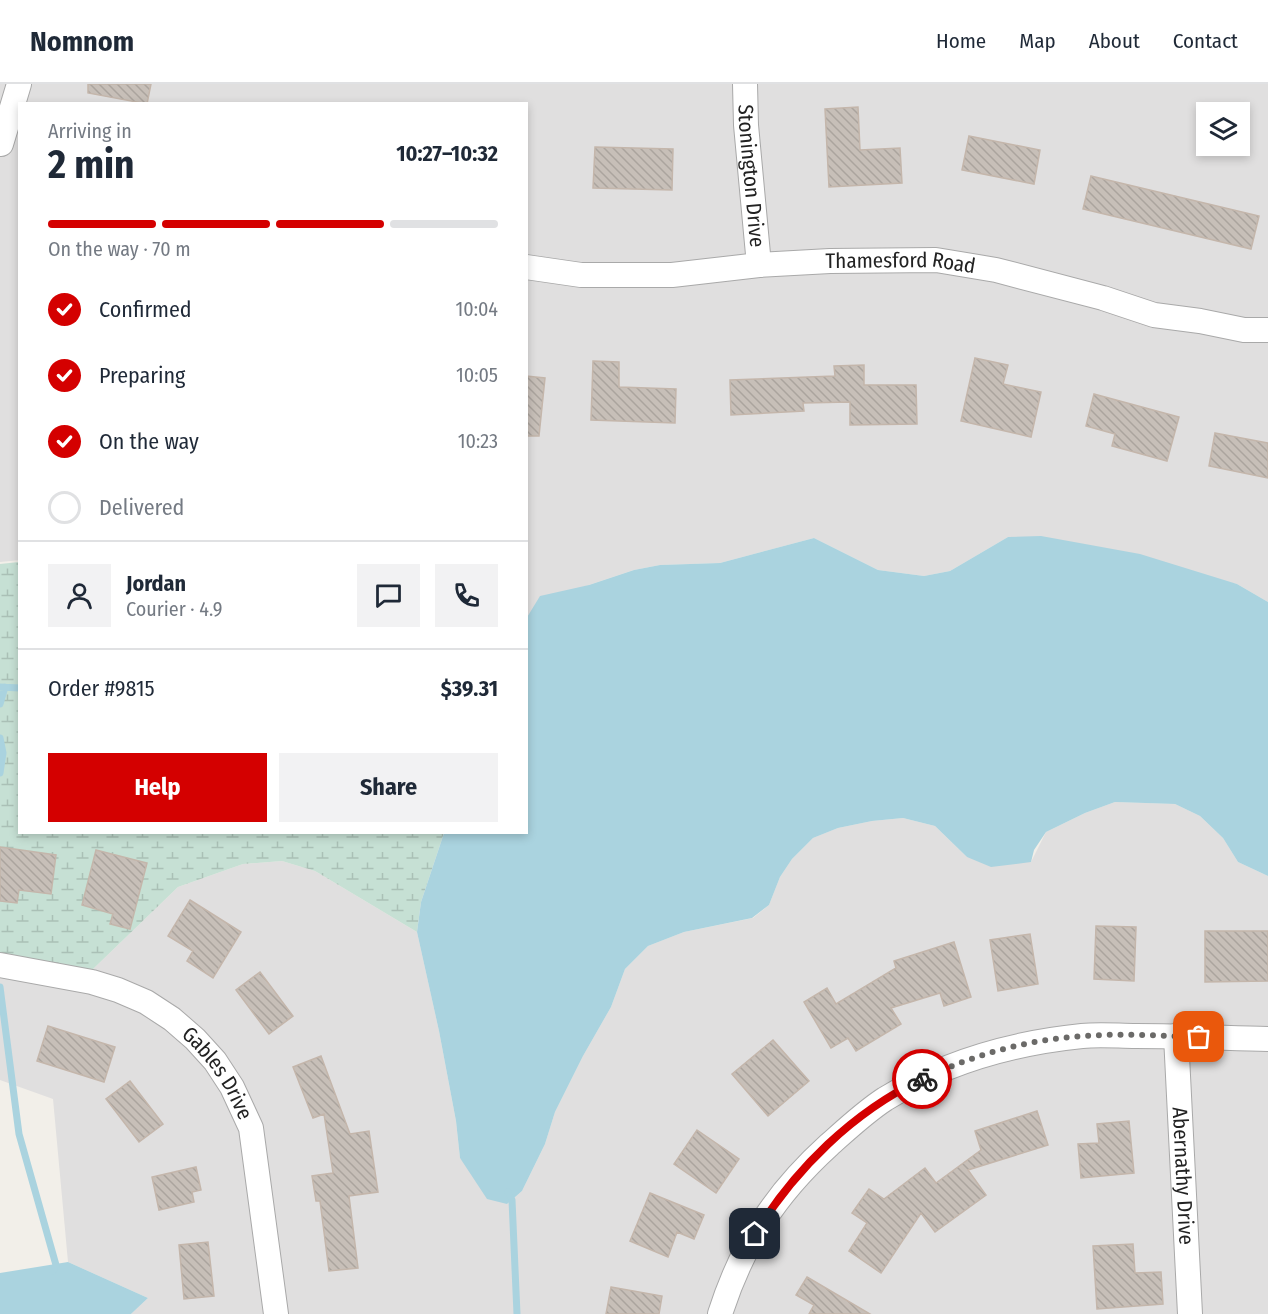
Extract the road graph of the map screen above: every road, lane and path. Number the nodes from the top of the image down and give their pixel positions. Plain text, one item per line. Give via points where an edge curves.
1 (19, 84) edge
2 (745, 84) edge
3 (7, 146) edge
4 (759, 265) junction
5 (528, 267) edge
6 (1268, 330) edge
7 (0, 965) edge
8 (1176, 1036) junction
9 (1268, 1039) edge
10 (276, 1314) edge
11 (720, 1314) edge
12 (1190, 1314) edge

1 - 3 street
2 - 4 street, Stonington Drive
4 - 5 street, Thamesford Road via 672,275 581,275
4 - 6 street, Thamesford Road via 936,260 996,270 1154,315 1244,330
7 - 10 street, Gables Drive via 92,982 146,1002 172,1019 215,1061 251,1128
8 - 9 street
8 - 11 street via 1085,1036 1017,1046 948,1067 885,1099 857,1119 781,1194 745,1251
8 - 12 street, Abernathy Drive

